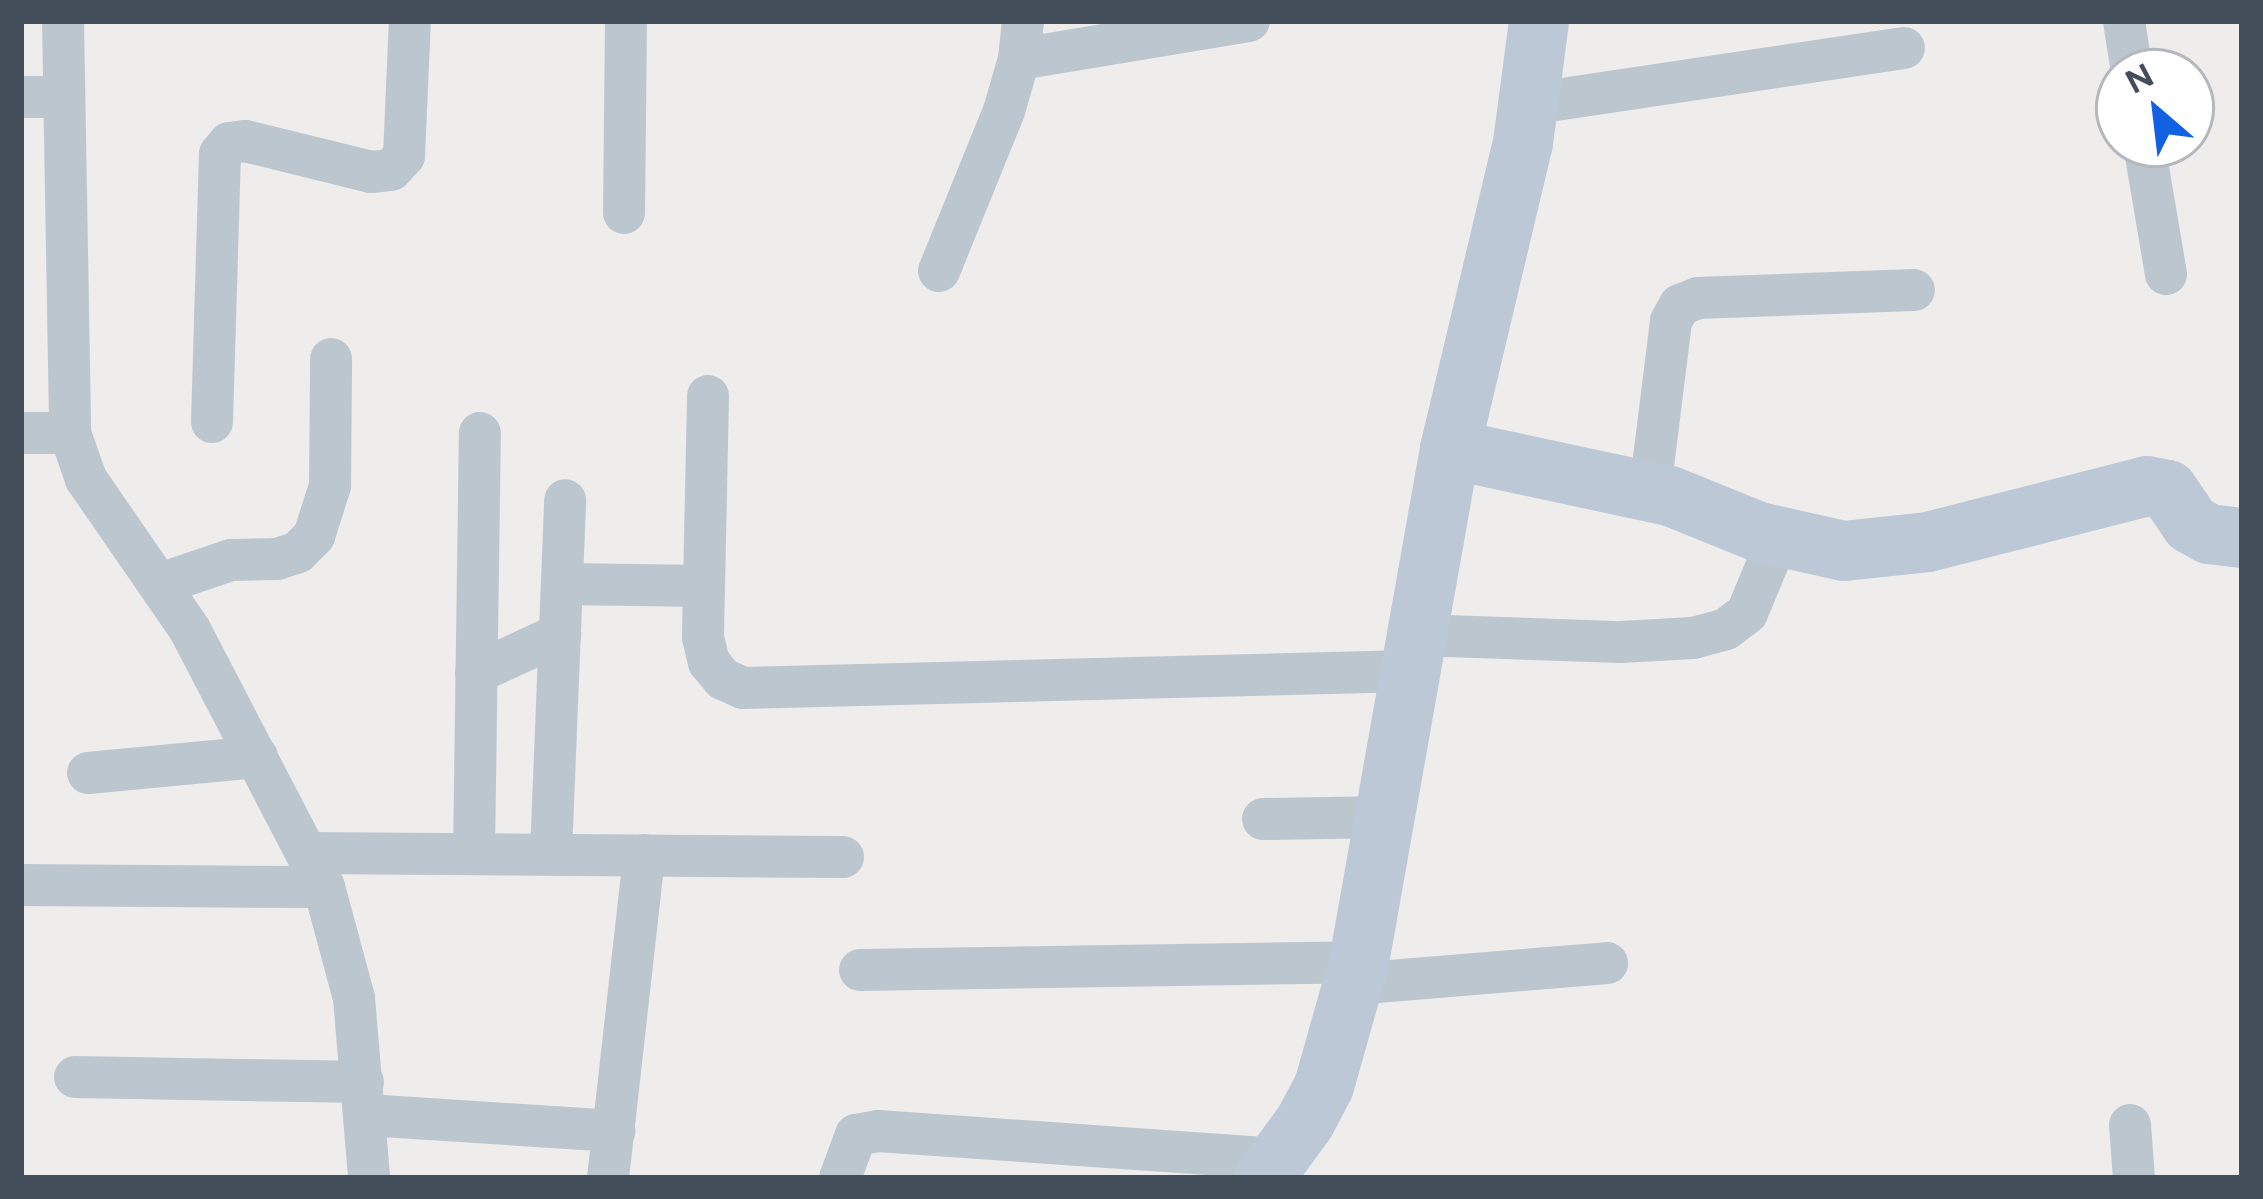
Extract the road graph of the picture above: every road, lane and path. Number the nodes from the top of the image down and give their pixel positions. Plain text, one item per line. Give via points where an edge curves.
1 (63, 21) edge
2 (410, 21) edge
3 (626, 21) edge
4 (1249, 21) edge
5 (1539, 21) edge
6 (1021, 40) edge
7 (1904, 48) dead end
8 (21, 97) edge
9 (64, 98) junction
10 (1529, 104) junction
11 (2148, 168) edge
12 (624, 213) dead end
13 (939, 271) dead end
14 (2165, 274) dead end
15 (1914, 290) dead end
16 (331, 359) dead end
17 (708, 396) dead end
18 (212, 422) dead end
19 (21, 433) edge
20 (480, 433) dead end
21 (70, 434) junction
22 (1450, 449) junction
23 (1650, 490) junction
24 (566, 500) dead end
25 (1778, 538) junction
26 (2242, 538) edge
27 (163, 583) junction
28 (562, 584) junction
29 (704, 586) junction
30 (560, 634) junction
31 (1414, 653) junction
32 (476, 673) junction
33 (257, 757) junction
34 (88, 773) dead end
35 (1385, 818) junction
36 (1263, 819) dead end
37 (474, 854) junction
38 (550, 854) junction
39 (644, 855) junction
40 (843, 856) dead end
41 (316, 870) junction
42 (21, 885) edge
43 (1607, 963) dead end
44 (860, 970) dead end
45 (1356, 973) junction
46 (75, 1077) dead end
47 (365, 1098) junction
48 (2130, 1125) dead end
49 (614, 1131) junction
50 (1273, 1169) edge
51 (369, 1178) edge
52 (608, 1178) edge
53 (840, 1178) edge
54 (2134, 1178) edge

1 - 9 street
2 - 18 street via 404,156 391,170 245,141 220,154
3 - 12 street
4 - 6 street
5 - 10 street
6 - 13 street
7 - 10 street
8 - 9 street
9 - 21 street
10 - 22 street
11 - 14 street
15 - 23 street via 1680,305 1671,321
16 - 27 street via 330,486 314,536 277,559 231,560
17 - 29 street
19 - 21 street
20 - 32 street
21 - 27 street via 86,479
22 - 23 street
22 - 31 street
23 - 25 street
24 - 28 street
25 - 26 street via 1844,551 1928,542 2147,486 2168,490 2191,524 2209,534
25 - 31 street via 1747,613 1726,629 1693,638
27 - 33 street
28 - 29 street
28 - 30 street
29 - 31 street via 709,662 743,688
30 - 32 street
30 - 38 street
31 - 35 street
32 - 37 street
33 - 34 street
33 - 41 street
35 - 36 street
35 - 45 street
37 - 38 street
37 - 41 street
38 - 39 street
39 - 40 street
39 - 49 street
41 - 42 street
41 - 47 street via 354,998
43 - 45 street
44 - 45 street
45 - 50 street via 1324,1086
46 - 47 street
47 - 49 street
47 - 51 street
48 - 54 street
49 - 52 street
50 - 53 street via 878,1131 856,1136

